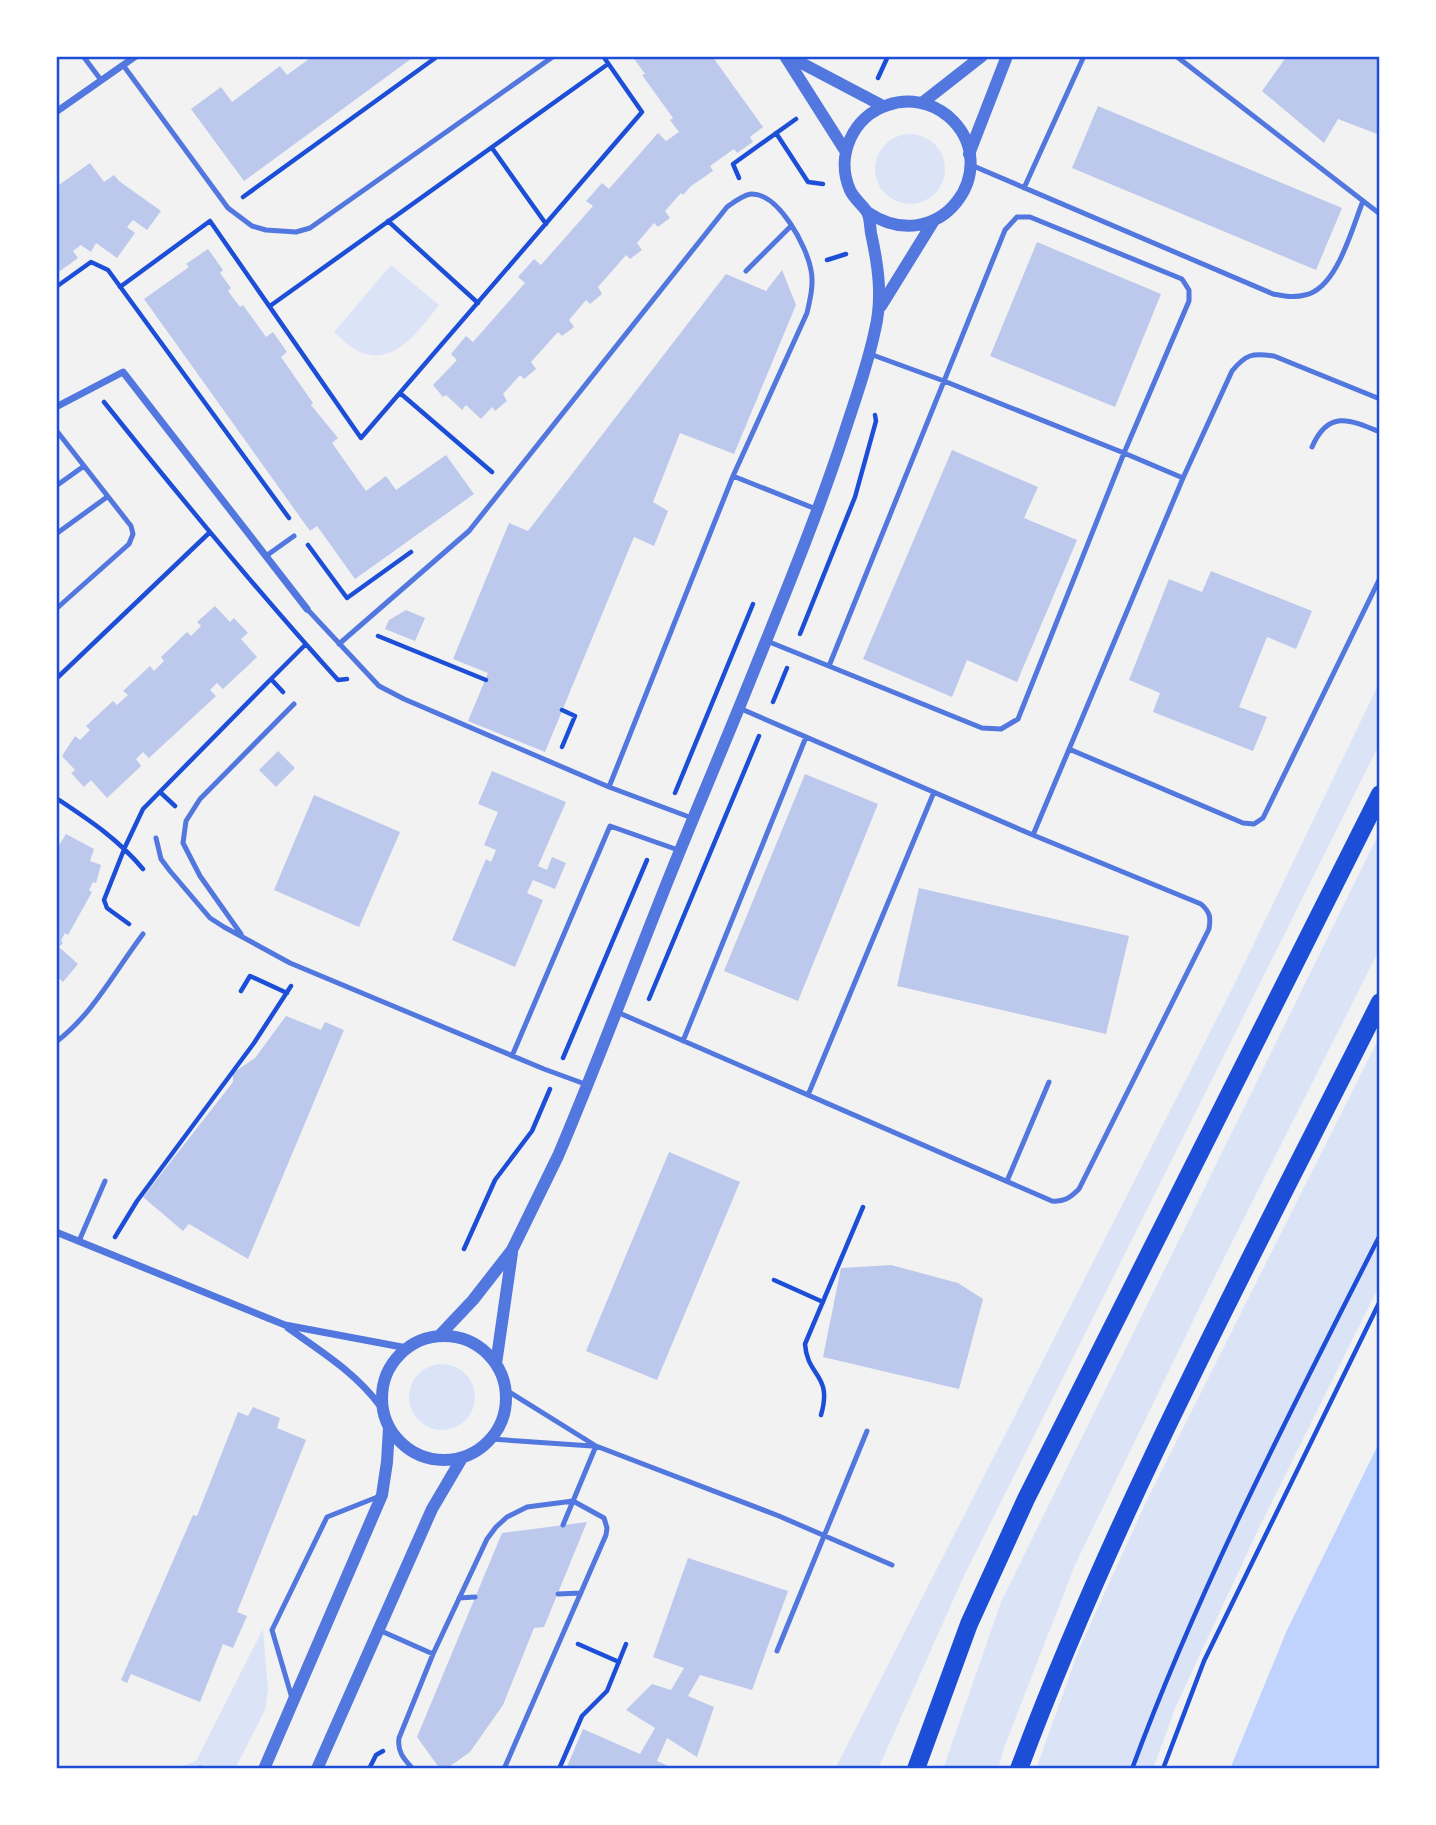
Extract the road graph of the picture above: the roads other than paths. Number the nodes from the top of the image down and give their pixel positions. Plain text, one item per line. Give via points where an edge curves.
1 (83, 56) edge
2 (136, 56) edge
3 (554, 56) edge
4 (786, 56) edge
5 (982, 56) edge
6 (1007, 56) edge
7 (1084, 56) edge
8 (1176, 56) edge
9 (122, 65) junction
10 (102, 80) junction
11 (922, 103) junction
12 (883, 106) junction
13 (56, 112) edge
14 (846, 152) junction
15 (970, 159) junction
16 (1024, 188) junction
17 (1363, 201) junction
18 (867, 212) junction
19 (1380, 214) edge
20 (933, 222) junction
21 (791, 226) junction
22 (746, 271) dead end
23 (880, 307) junction
24 (870, 355) junction
25 (944, 381) junction
26 (1380, 399) edge
27 (56, 407) edge
28 (56, 430) edge
29 (1380, 432) edge
30 (1312, 447) dead end
31 (1124, 453) junction
32 (83, 466) junction
33 (733, 477) junction
34 (1183, 478) junction
35 (56, 486) edge
36 (107, 497) junction
37 (818, 510) junction
38 (56, 534) edge
39 (294, 536) dead end
40 (266, 556) junction
41 (1380, 578) edge
42 (56, 609) edge
43 (307, 609) joint
44 (766, 640) junction
45 (339, 643) junction
46 (830, 666) junction
47 (294, 704) road end
48 (739, 708) junction
49 (806, 737) junction
50 (1069, 749) junction
51 (609, 787) junction
52 (934, 792) junction
53 (1380, 794) edge
54 (694, 819) junction
55 (1033, 835) junction
56 (156, 838) dead end
57 (681, 851) junction
58 (143, 934) road end
59 (243, 936) junction
60 (1380, 1002) edge
61 (617, 1012) junction
62 (683, 1041) junction
63 (56, 1042) edge
64 (512, 1056) junction
65 (1049, 1082) dead end
66 (588, 1086) junction
67 (808, 1095) junction
68 (105, 1181) dead end
69 (1007, 1181) junction
70 (56, 1232) edge
71 (79, 1241) junction
72 (512, 1250) junction
73 (285, 1325) junction
74 (439, 1335) junction
75 (407, 1348) junction
76 (496, 1364) junction
77 (506, 1390) junction
78 (382, 1407) junction
79 (389, 1428) junction
80 (867, 1431) dead end
81 (491, 1439) junction
82 (596, 1446) junction
83 (462, 1458) junction
84 (382, 1495) junction
85 (573, 1502) junction
86 (563, 1525) dead end
87 (824, 1535) junction
88 (892, 1566) dead end
89 (581, 1593) junction
90 (558, 1594) dead end
91 (475, 1597) dead end
92 (459, 1598) junction
93 (379, 1630) junction
94 (777, 1651) dead end
95 (433, 1654) junction
96 (293, 1701) junction
97 (264, 1769) edge
98 (317, 1769) edge
99 (414, 1769) edge
100 (504, 1769) edge
101 (916, 1769) edge
102 (1018, 1769) edge

1 - 10 lane
2 - 9 street
3 - 9 lane via 310,228 296,232 253,226 228,208
4 - 12 street
4 - 14 street
5 - 11 street
6 - 15 street
7 - 16 lane
8 - 17 lane
9 - 10 street
10 - 13 street
11 - 12 street
11 - 15 street via 948,116 965,140
12 - 14 street via 862,120
14 - 18 street via 846,178
15 - 16 lane
15 - 20 street via 966,185 957,203
16 - 17 lane via 1273,294 1291,297 1308,295 1332,276
17 - 19 lane
18 - 20 street via 906,227
18 - 23 street
20 - 23 street
21 - 22 lane
21 - 33 lane via 811,270 807,313
21 - 45 lane via 771,201 759,195 747,194 727,207 469,531
23 - 24 street
24 - 25 lane
24 - 37 street
25 - 31 lane
25 - 31 lane via 1005,230 1017,218 1030,217 1182,279 1189,290 1189,301
25 - 46 lane
26 - 34 lane via 1274,356 1243,358 1232,372
27 - 40 street via 123,372
28 - 32 lane
29 - 30 lane via 1346,420 1332,422 1318,432
31 - 34 lane
31 - 46 lane via 1017,719 1001,729 982,728
32 - 35 lane
32 - 36 lane
33 - 37 lane
33 - 51 lane
34 - 50 lane
36 - 38 lane
36 - 42 lane via 131,526 129,544
37 - 44 street
39 - 40 lane
40 - 43 street
41 - 50 lane via 1263,817 1254,824
43 - 45 lane
44 - 46 lane
44 - 48 street
45 - 51 lane via 379,686
47 - 59 lane via 200,799 186,821 183,843 200,876
48 - 49 lane
48 - 54 street
49 - 52 lane
49 - 62 lane
50 - 55 lane
51 - 54 lane
52 - 55 lane
52 - 67 lane
53 - 101 main road via 1026,1499 969,1624
54 - 57 street
55 - 69 lane via 1201,904 1210,918 1209,929 1079,1189 1071,1198 1052,1201
56 - 59 lane via 161,859 210,918
57 - 61 street
57 - 64 lane via 610,826
58 - 63 lane via 107,988
59 - 64 lane via 290,963
60 - 102 main road via 1114,1535
61 - 62 lane
61 - 66 street
62 - 67 lane
64 - 66 lane
65 - 69 lane
66 - 72 street
67 - 69 lane
68 - 71 lane
70 - 71 street
71 - 73 street
72 - 74 street
72 - 76 street
73 - 75 street
73 - 78 street via 350,1371
74 - 75 street
74 - 76 street via 472,1342
75 - 78 street via 386,1374
76 - 77 street
77 - 81 street via 500,1425
77 - 82 lane
78 - 79 street
79 - 83 street via 402,1445 420,1456 441,1461
79 - 84 street
80 - 87 lane
81 - 82 lane
81 - 83 street
82 - 85 lane
82 - 87 lane
83 - 93 street via 432,1509
84 - 96 street
84 - 96 lane via 327,1517 272,1630
85 - 86 lane
85 - 89 lane via 604,1518 607,1528
85 - 92 lane via 527,1507 507,1517 487,1539
87 - 88 lane
87 - 94 lane
89 - 90 lane
89 - 100 lane
91 - 92 lane
92 - 95 lane
93 - 95 lane
93 - 98 street
95 - 99 lane via 397,1746
96 - 97 street

